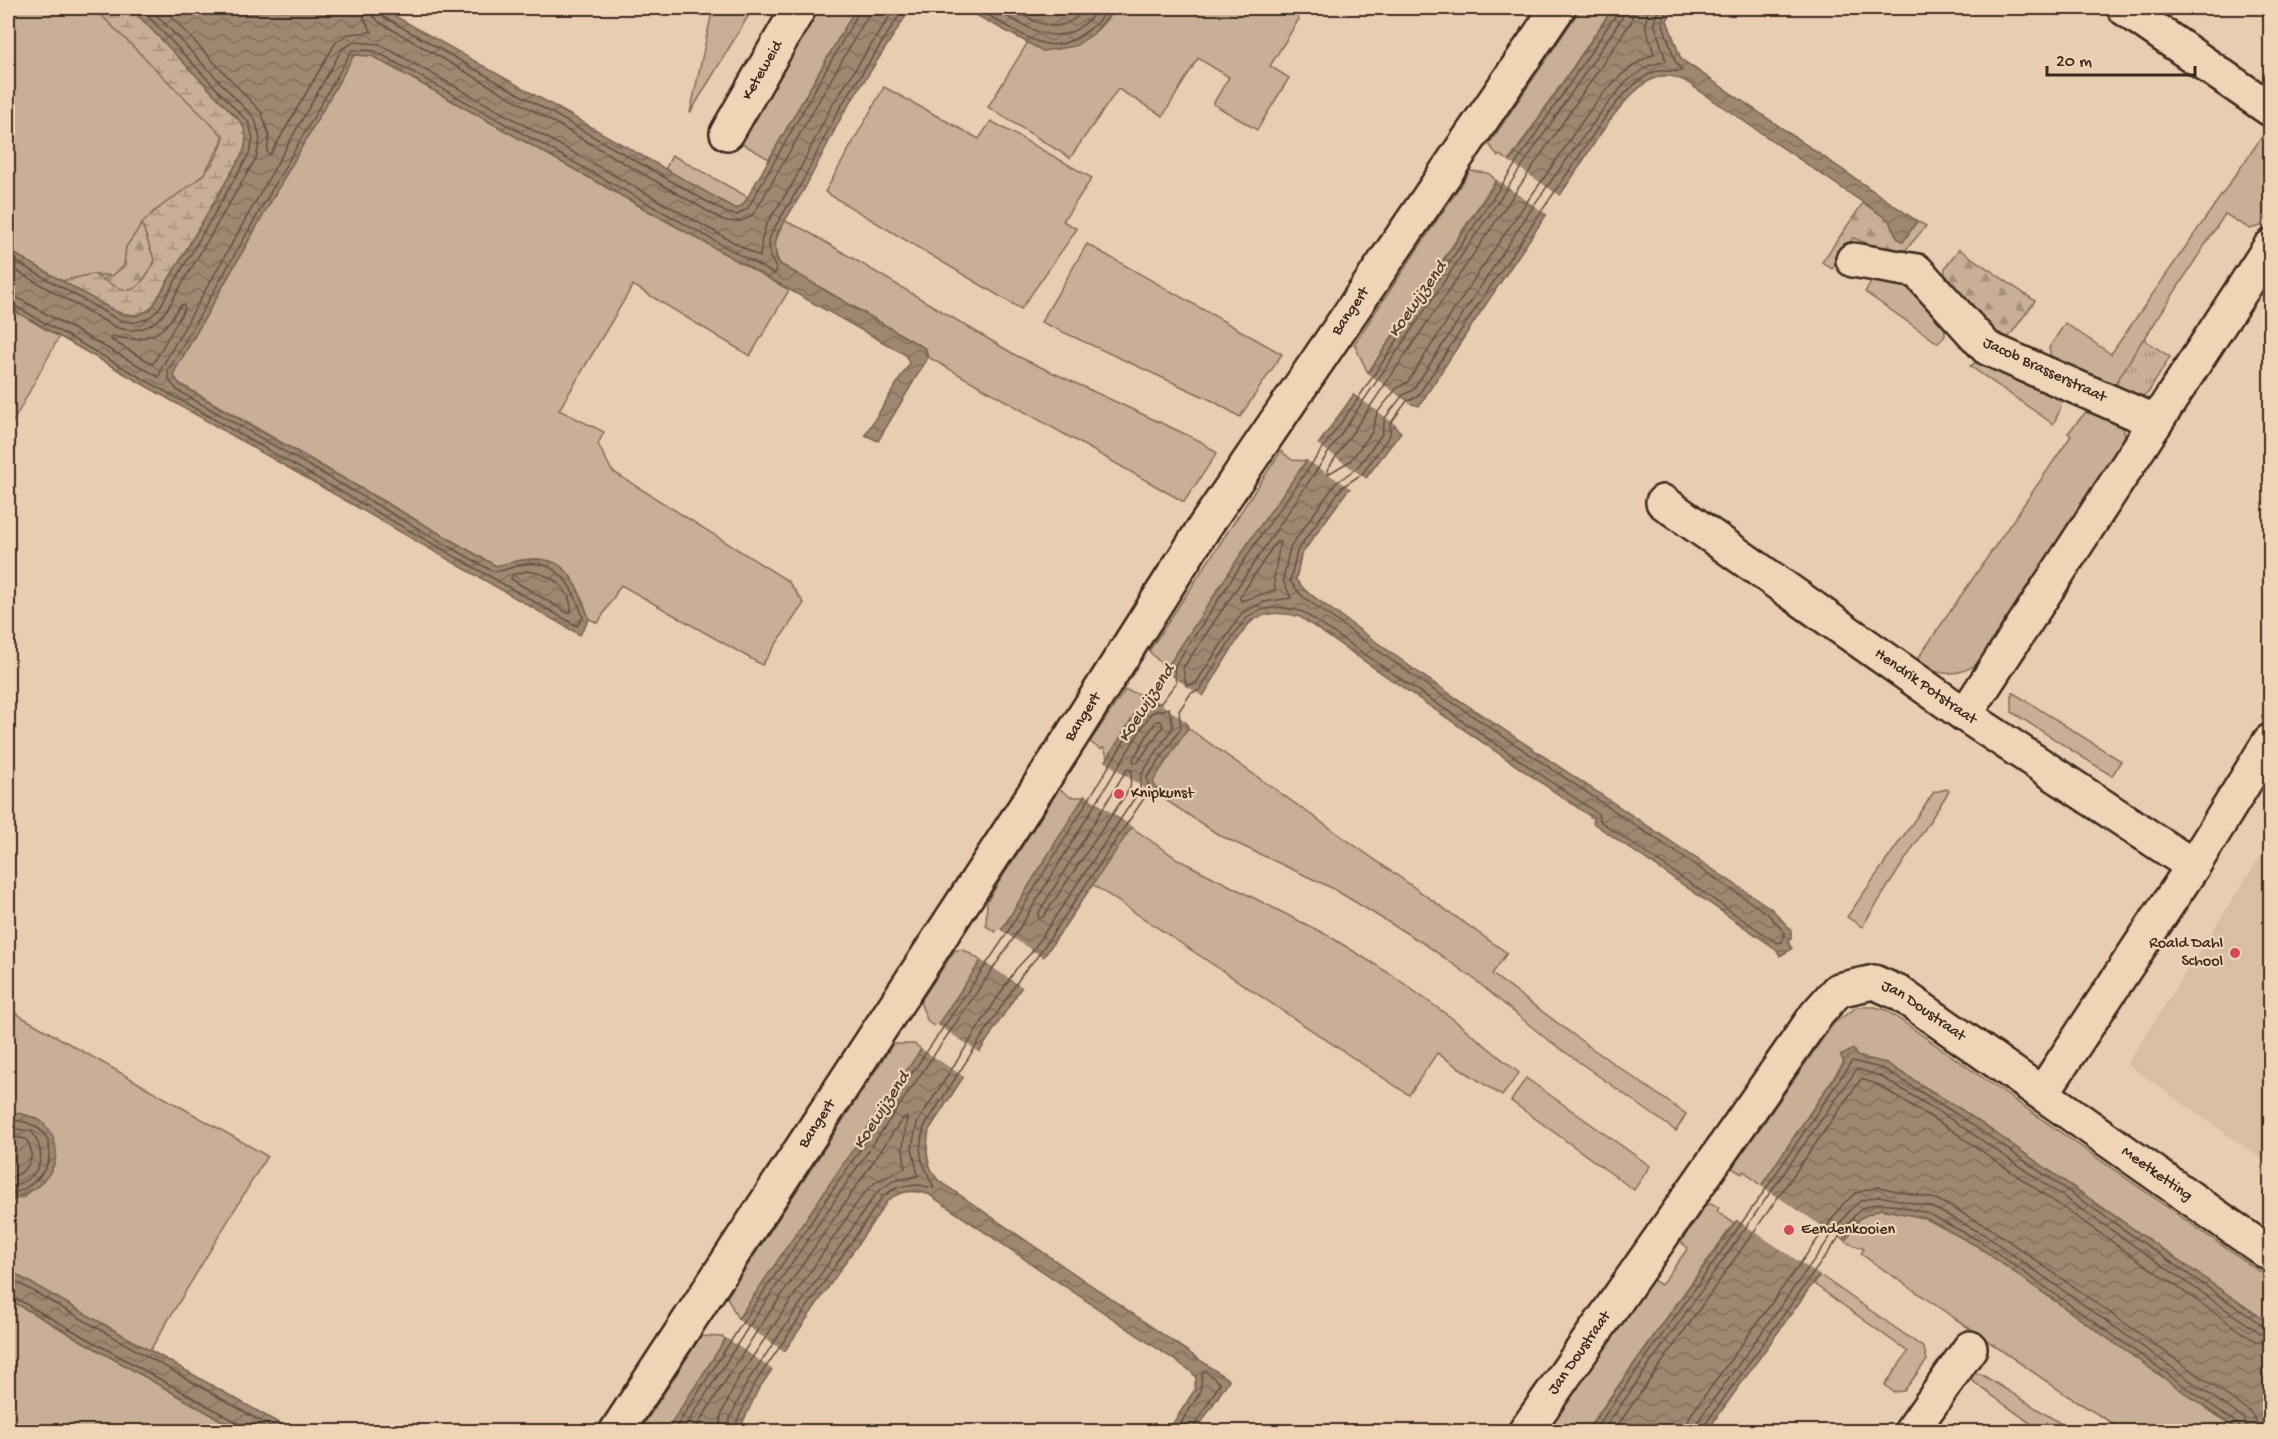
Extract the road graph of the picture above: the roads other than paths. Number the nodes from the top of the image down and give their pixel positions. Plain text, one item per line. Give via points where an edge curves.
1 (800, 8) edge
2 (1558, 8) edge
3 (2124, 8) edge
4 (2271, 110) edge
5 (727, 133) dead end
6 (2271, 247) edge
7 (1852, 260) dead end
8 (2156, 422) junction
9 (1663, 502) dead end
10 (1965, 715) junction
11 (2271, 741) edge
12 (2193, 866) junction
13 (2043, 1092) junction
14 (2271, 1254) edge
15 (1970, 1348) dead end
16 (616, 1431) edge
17 (1525, 1431) edge
18 (1911, 1431) edge

1 - 5 street, Keteweid
2 - 16 street, Bangert via 1205,526
3 - 4 street
6 - 8 street
7 - 8 street, Jacob Brasserstraat via 1917,271 1987,348
8 - 10 street
9 - 10 street, Hendrik Potstraat
10 - 12 street, Hendrik Potstraat
11 - 12 street
12 - 13 street
13 - 14 street, Meetketting
13 - 17 street, Jan Doustraat via 1899,993 1874,982 1838,990
15 - 18 street

